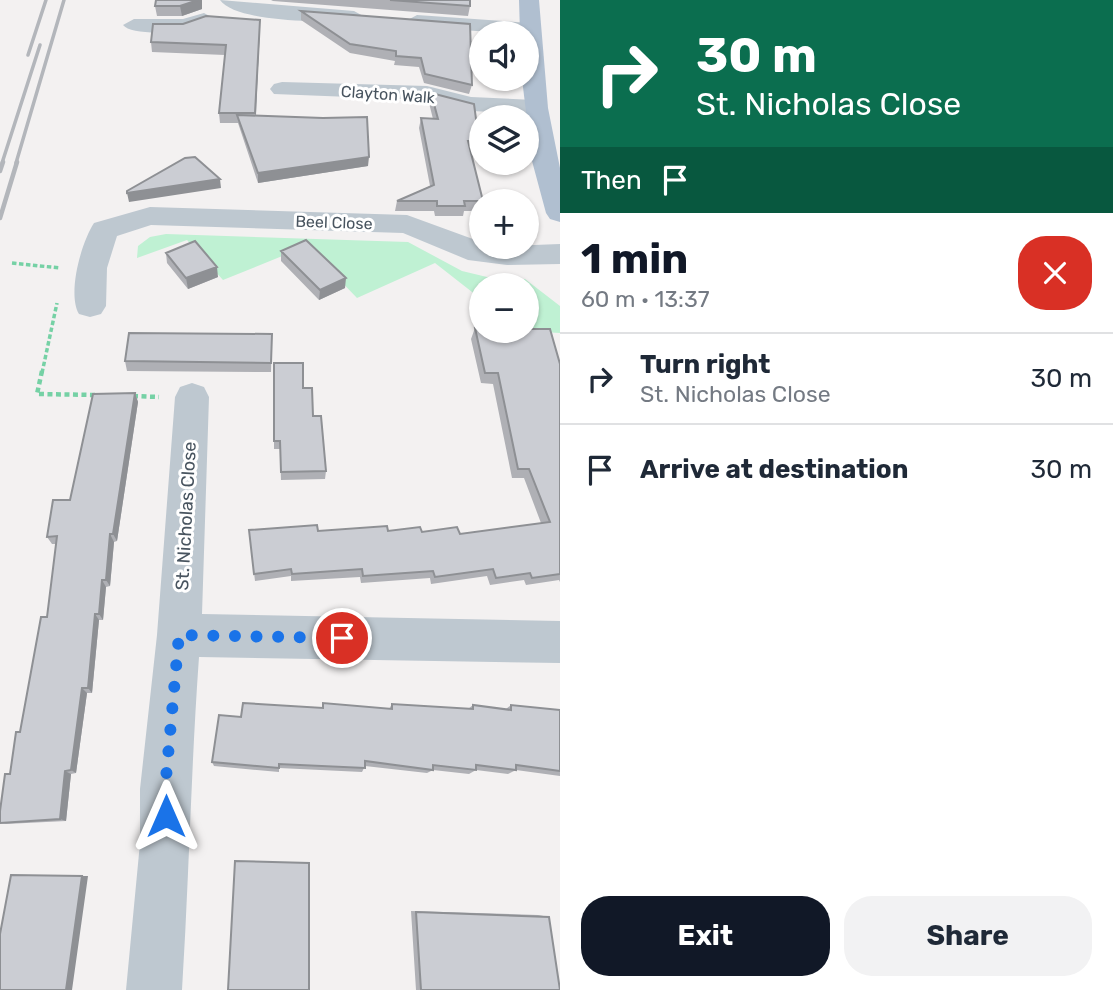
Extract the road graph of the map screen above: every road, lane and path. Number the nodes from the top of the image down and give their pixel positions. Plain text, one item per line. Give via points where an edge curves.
1 (528, 0) edge
2 (234, 3) edge
3 (529, 21) edge
4 (134, 25) dead end
5 (469, 25) edge
6 (282, 89) dead end
7 (492, 105) edge
8 (539, 131) edge
9 (560, 213) edge
10 (560, 254) edge
11 (12, 263) dead end
12 (62, 281) dead end
13 (59, 293) dead end
14 (90, 306) dead end
15 (102, 395) edge
16 (127, 396) edge
17 (192, 397) joint
18 (179, 635) junction
19 (560, 642) edge
20 (154, 990) edge

1 - 3 main road
2 - 4 street via 184,25
2 - 5 street
6 - 7 street, Clayton Walk via 427,93
8 - 9 main road
10 - 14 street, Beel Close via 468,250 407,224 150,216 104,230 92,268
11 - 12 path via 65,268
13 - 15 path via 37,394
16 - 17 path
17 - 18 street, St. Nicholas Close
18 - 19 street
18 - 20 street, St. Nicholas Close

